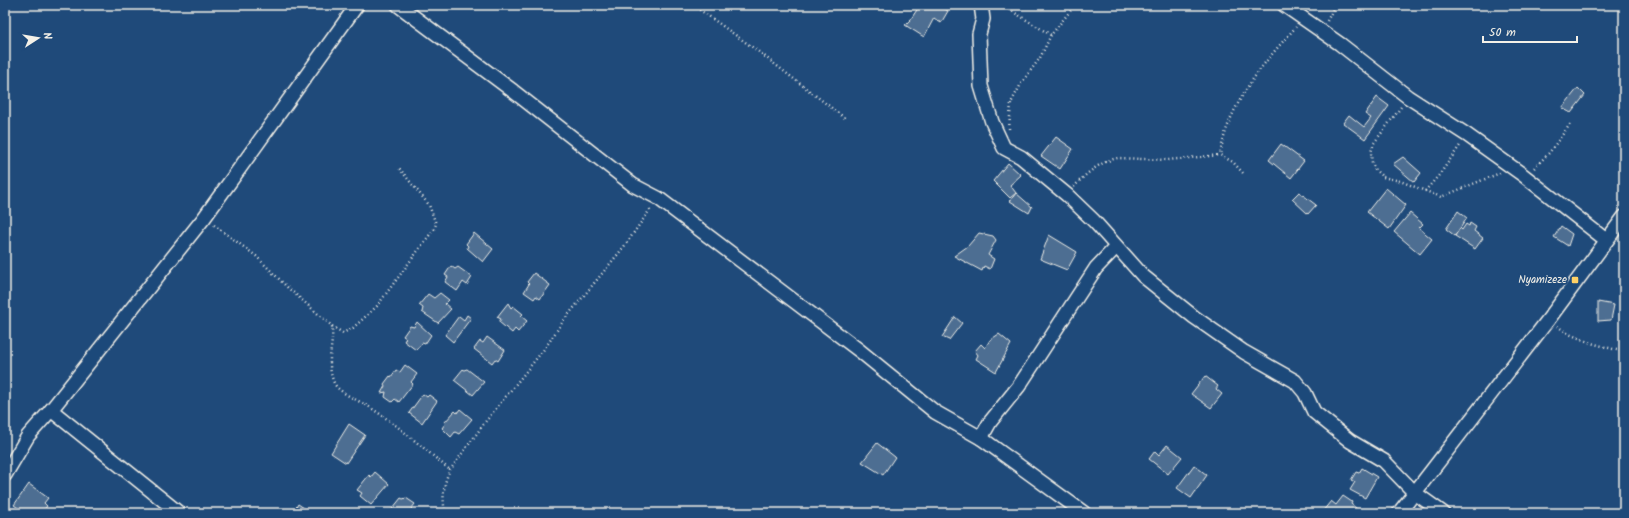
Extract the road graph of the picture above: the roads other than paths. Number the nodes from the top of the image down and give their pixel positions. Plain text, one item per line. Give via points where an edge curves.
1 (357, 5) edge
2 (398, 5) edge
3 (982, 5) edge
4 (1284, 5) edge
5 (1624, 217) edge
6 (1606, 240) junction
7 (1116, 247) junction
8 (51, 410) junction
9 (981, 438) junction
10 (5, 475) edge
11 (1415, 492) junction
12 (179, 513) edge
13 (1084, 513) edge
14 (1398, 513) edge
15 (1443, 513) edge

1 - 8 street via 204,218
2 - 9 street via 633,185 658,198 860,351 935,412
3 - 7 street via 983,18 979,34 981,86 992,122 1004,148 1022,158 1067,194
4 - 6 street via 1408,97 1518,172
5 - 6 street
6 - 11 street via 1548,320
7 - 9 street via 1096,268 1019,386 990,422
7 - 11 street via 1143,276 1194,317 1244,352 1295,381 1305,393 1314,412 1350,441 1384,461
8 - 10 street via 28,436
8 - 12 street
9 - 13 street
11 - 14 street
11 - 15 street

